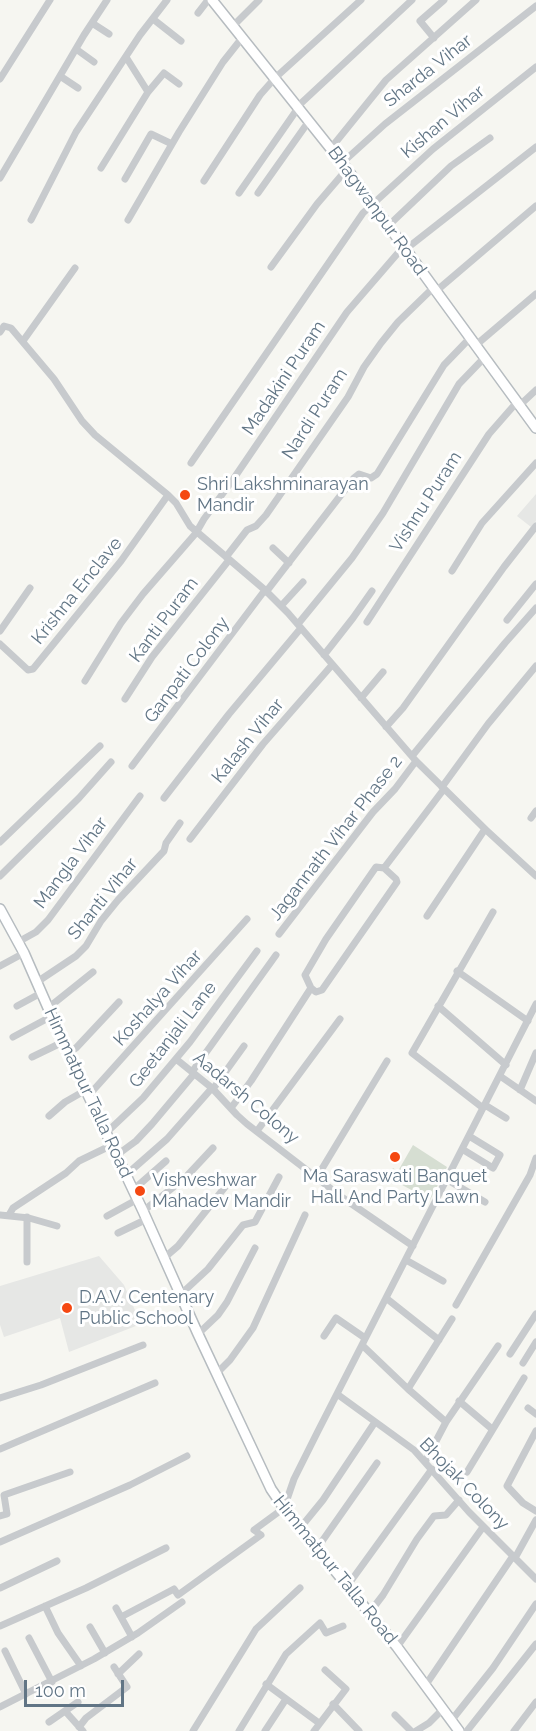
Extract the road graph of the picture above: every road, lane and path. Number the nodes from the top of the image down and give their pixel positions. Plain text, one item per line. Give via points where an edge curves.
1 (50, 0) edge
2 (107, 0) edge
3 (167, 0) edge
4 (210, 0) edge
5 (259, 0) edge
6 (361, 0) edge
7 (412, 0) edge
8 (444, 0) edge
9 (476, 0) edge
10 (536, 6) edge
11 (198, 13) dead end
12 (153, 19) junction
13 (92, 23) junction
14 (233, 26) junction
15 (109, 34) dead end
16 (242, 38) junction
17 (434, 38) junction
18 (181, 41) dead end
19 (76, 49) junction
20 (126, 57) junction
21 (94, 62) dead end
22 (536, 67) edge
23 (60, 76) junction
24 (275, 78) junction
25 (0, 79) edge
26 (179, 84) dead end
27 (78, 88) dead end
28 (148, 92) junction
29 (298, 107) junction
30 (309, 122) junction
31 (490, 138) dead end
32 (172, 144) junction
33 (536, 147) edge
34 (331, 148) junction
35 (345, 166) junction
36 (101, 168) dead end
37 (0, 178) edge
38 (125, 179) dead end
39 (204, 181) dead end
40 (239, 193) dead end
41 (258, 193) dead end
42 (372, 203) junction
43 (536, 206) edge
44 (31, 220) dead end
45 (129, 220) dead end
46 (388, 226) junction
47 (405, 247) junction
48 (271, 267) dead end
49 (75, 268) dead end
50 (434, 290) junction
51 (536, 294) edge
52 (2, 329) edge
53 (23, 340) junction
54 (473, 342) junction
55 (485, 357) junction
56 (536, 390) edge
57 (519, 404) junction
58 (536, 428) edge
59 (191, 463) dead end
60 (536, 463) edge
61 (168, 495) junction
62 (536, 526) edge
63 (196, 533) junction
64 (273, 548) dead end
65 (227, 559) junction
66 (289, 562) junction
67 (452, 572) dead end
68 (303, 582) dead end
69 (536, 584) edge
70 (30, 588) dead end
71 (266, 591) junction
72 (372, 591) dead end
73 (281, 606) junction
74 (536, 608) edge
75 (507, 620) dead end
76 (367, 622) dead end
77 (299, 626) junction
78 (0, 631) edge
79 (0, 644) edge
80 (324, 655) junction
81 (332, 665) junction
82 (536, 666) edge
83 (383, 672) dead end
84 (85, 681) dead end
85 (361, 698) junction
86 (125, 699) dead end
87 (386, 727) junction
88 (100, 746) dead end
89 (414, 759) junction
90 (111, 762) dead end
91 (132, 766) dead end
92 (443, 788) junction
93 (140, 796) dead end
94 (164, 798) dead end
95 (536, 811) edge
96 (531, 818) dead end
97 (180, 823) dead end
98 (485, 829) junction
99 (190, 839) dead end
100 (0, 842) edge
101 (384, 868) junction
102 (0, 876) edge
103 (536, 876) edge
104 (0, 909) edge
105 (493, 912) dead end
106 (427, 916) dead end
107 (247, 919) dead end
108 (279, 934) dead end
109 (18, 942) junction
110 (257, 951) dead end
111 (24, 953) junction
112 (276, 955) dead end
113 (0, 966) edge
114 (457, 971) junction
115 (93, 972) dead end
116 (37, 982) junction
117 (311, 988) junction
118 (41, 993) junction
119 (119, 1002) dead end
120 (536, 1004) edge
121 (17, 1006) dead end
122 (438, 1006) junction
123 (50, 1012) junction
124 (340, 1019) dead end
125 (528, 1021) junction
126 (13, 1037) dead end
127 (63, 1042) junction
128 (244, 1046) dead end
129 (68, 1053) junction
130 (536, 1053) edge
131 (32, 1057) dead end
132 (176, 1059) junction
133 (387, 1061) dead end
134 (506, 1065) junction
135 (193, 1073) junction
136 (501, 1076) junction
137 (212, 1089) junction
138 (519, 1090) junction
139 (87, 1093) junction
140 (536, 1101) edge
141 (484, 1106) junction
142 (231, 1108) junction
143 (49, 1116) dead end
144 (506, 1118) dead end
145 (257, 1131) junction
146 (106, 1133) junction
147 (469, 1136) junction
148 (112, 1145) junction
149 (213, 1148) dead end
150 (462, 1149) junction
151 (117, 1155) junction
152 (536, 1158) edge
153 (166, 1161) dead end
154 (126, 1175) junction
155 (233, 1177) dead end
156 (279, 1177) dead end
157 (317, 1177) junction
158 (446, 1179) junction
159 (133, 1190) junction
160 (138, 1199) junction
161 (485, 1202) dead end
162 (11, 1212) junction
163 (0, 1215) edge
164 (145, 1215) junction
165 (305, 1215) dead end
166 (107, 1216) dead end
167 (27, 1217) junction
168 (57, 1226) dead end
169 (118, 1233) dead end
170 (413, 1246) junction
171 (255, 1248) dead end
172 (164, 1258) junction
173 (406, 1260) junction
174 (27, 1262) dead end
175 (443, 1281) dead end
176 (180, 1295) junction
177 (386, 1299) junction
178 (456, 1305) dead end
179 (536, 1314) edge
180 (452, 1318) dead end
181 (198, 1334) junction
182 (324, 1336) dead end
183 (439, 1340) junction
184 (363, 1342) junction
185 (536, 1342) edge
186 (143, 1345) dead end
187 (498, 1346) dead end
188 (510, 1354) dead end
189 (523, 1363) dead end
190 (217, 1372) junction
191 (524, 1378) dead end
192 (155, 1383) dead end
193 (408, 1389) junction
194 (337, 1395) junction
195 (0, 1398) edge
196 (459, 1401) junction
197 (528, 1408) dead end
198 (536, 1414) edge
199 (375, 1422) junction
200 (446, 1422) junction
201 (492, 1429) junction
202 (536, 1431) edge
203 (0, 1449) edge
204 (187, 1456) dead end
205 (425, 1462) junction
206 (377, 1463) dead end
207 (432, 1469) junction
208 (70, 1472) dead end
209 (466, 1472) dead end
210 (459, 1500) junction
211 (284, 1508) junction
212 (536, 1511) edge
213 (0, 1516) edge
214 (536, 1520) edge
215 (301, 1527) junction
216 (483, 1527) junction
217 (0, 1542) edge
218 (318, 1547) junction
219 (166, 1548) dead end
220 (514, 1557) junction
221 (57, 1561) dead end
222 (536, 1579) edge
223 (348, 1586) junction
224 (0, 1588) edge
225 (300, 1588) dead end
226 (182, 1602) dead end
227 (536, 1604) edge
228 (45, 1606) junction
229 (116, 1608) dead end
230 (370, 1612) junction
231 (121, 1617) junction
232 (0, 1626) edge
233 (343, 1626) dead end
234 (90, 1627) dead end
235 (132, 1636) junction
236 (29, 1638) dead end
237 (536, 1644) edge
238 (397, 1647) junction
239 (5, 1651) dead end
240 (105, 1653) junction
241 (139, 1654) dead end
242 (81, 1666) junction
243 (325, 1670) dead end
244 (52, 1682) junction
245 (266, 1684) junction
246 (425, 1686) junction
247 (26, 1694) junction
248 (286, 1699) junction
249 (78, 1702) dead end
250 (536, 1702) edge
251 (333, 1704) junction
252 (0, 1707) edge
253 (442, 1710) junction
254 (65, 1711) junction
255 (395, 1715) dead end
256 (451, 1721) junction
257 (49, 1722) dead end
258 (319, 1723) junction
259 (80, 1729) edge
260 (193, 1731) edge
261 (239, 1731) edge
262 (265, 1731) edge
263 (315, 1731) edge
264 (359, 1731) edge
265 (411, 1731) edge
266 (416, 1731) edge
267 (459, 1731) edge
268 (467, 1731) edge
269 (514, 1731) edge

1 - 25 street
2 - 13 street
3 - 12 street
4 - 11 street
4 - 14 street, Bhagwanpur Road
5 - 14 street
6 - 24 street
7 - 29 street
8 - 17 street via 420,20
9 - 17 street
10 - 35 street, Sharda Vihar via 385,124
12 - 18 street
12 - 20 street
13 - 15 street
13 - 19 street
14 - 16 street, Bhagwanpur Road
16 - 24 street, Bhagwanpur Road
16 - 32 street
17 - 34 street via 382,84
19 - 21 street
19 - 23 street
20 - 28 street
20 - 44 street via 76,132
22 - 42 street, Kishan Vihar
23 - 27 street
23 - 37 street
24 - 29 street, Bhagwanpur Road
24 - 39 street
26 - 28 street via 164,73
28 - 36 street
29 - 30 street, Bhagwanpur Road
29 - 40 street
30 - 34 street, Bhagwanpur Road
30 - 41 street
31 - 46 street via 451,166
32 - 38 street via 151,134
32 - 45 street
33 - 47 street, Madakini Puram
34 - 35 street, Bhagwanpur Road
35 - 42 street, Bhagwanpur Road
35 - 48 street, Sharda Vihar
42 - 46 street, Bhagwanpur Road
42 - 59 street, Kishan Vihar
43 - 50 street, Nardi Puram
46 - 47 street, Bhagwanpur Road
47 - 50 street, Bhagwanpur Road
47 - 63 street, Madakini Puram via 364,291 318,352
49 - 53 street
50 - 54 street, Bhagwanpur Road
50 - 65 street, Nardi Puram via 381,343 266,514 247,530
51 - 54 street, Ganpati Colony
52 - 53 street via 11,328
53 - 61 street via 95,435
54 - 55 street, Bhagwanpur Road
54 - 66 street, Ganpati Colony via 444,365 377,474 371,478 359,474 354,478
55 - 57 street, Bhagwanpur Road
55 - 77 street via 459,384 383,513
56 - 57 street, Vishnu Puram
57 - 58 street, Bhagwanpur Road
57 - 76 street, Vishnu Puram via 489,434
60 - 67 street via 482,524
61 - 63 street
61 - 79 street, Krishna Enclave via 121,561 33,669 28,670
62 - 87 street via 404,708
63 - 65 street
63 - 84 street, Madakini Puram via 121,623
64 - 66 street
65 - 71 street
65 - 86 street, Kanti Puram
66 - 71 street, Ganpati Colony
68 - 73 street
69 - 75 street
70 - 78 street
71 - 73 street
71 - 91 street, Ganpati Colony
72 - 80 street
73 - 77 street
74 - 89 street, Jagannath Vihar Phase 2
77 - 80 street
77 - 94 street
80 - 81 street
81 - 85 street
81 - 99 street, Kalash Vihar via 263,744
82 - 92 street via 488,724
83 - 85 street
85 - 87 street
87 - 89 street
88 - 100 street
89 - 92 street
89 - 108 street, Jagannath Vihar Phase 2
90 - 102 street
92 - 98 street
92 - 101 street
93 - 109 street, Mangla Vihar via 48,920
95 - 96 street
97 - 116 street, Shanti Vihar via 164,851 118,900 86,946
98 - 103 street
98 - 106 street
101 - 117 street via 376,867 316,955 305,975
101 - 117 street via 397,882 322,990 316,992
104 - 109 street, Himmatpur Talla Road
105 - 114 street
107 - 139 street, Koshalya Vihar
109 - 111 street, Himmatpur Talla Road
110 - 132 street, Geetanjali Lane
111 - 113 street
111 - 116 street, Himmatpur Talla Road
112 - 135 street
114 - 122 street
114 - 125 street
115 - 123 street
116 - 118 street, Himmatpur Talla Road
117 - 142 street
118 - 121 street
118 - 123 street, Himmatpur Talla Road
119 - 129 street
120 - 125 street
122 - 134 street
122 - 141 street via 412,1053
123 - 126 street
123 - 127 street, Himmatpur Talla Road
124 - 145 street
125 - 134 street
127 - 129 street, Himmatpur Talla Road
127 - 131 street
128 - 137 street
129 - 139 street, Himmatpur Talla Road
130 - 138 street
132 - 135 street, Aadarsh Colony
132 - 146 street, Geetanjali Lane
133 - 157 street
134 - 136 street
135 - 137 street, Aadarsh Colony
135 - 151 street via 152,1124
136 - 138 street
136 - 141 street
137 - 142 street, Aadarsh Colony
137 - 154 street via 167,1139
138 - 140 street
139 - 143 street, Koshalya Vihar via 65,1102
139 - 146 street, Himmatpur Talla Road
141 - 144 street
141 - 147 street
142 - 145 street, Aadarsh Colony
145 - 157 street, Aadarsh Colony
146 - 148 street, Himmatpur Talla Road
147 - 150 street
147 - 150 street via 500,1155 493,1168
148 - 151 street, Himmatpur Talla Road
148 - 162 street via 79,1161
149 - 164 street
150 - 158 street
151 - 154 street, Himmatpur Talla Road
152 - 178 street
153 - 159 street
154 - 159 street, Himmatpur Talla Road
155 - 172 street
156 - 176 street via 255,1222 243,1225 208,1269
157 - 170 street, Aadarsh Colony
158 - 161 street
158 - 170 street
159 - 160 street, Himmatpur Talla Road
160 - 164 street, Himmatpur Talla Road
160 - 166 street
162 - 163 street
162 - 167 street
164 - 169 street
164 - 172 street, Himmatpur Talla Road
165 - 190 street via 252,1328
167 - 168 street
167 - 174 street
170 - 173 street
171 - 181 street via 227,1302
172 - 176 street, Himmatpur Talla Road
173 - 175 street
173 - 177 street
176 - 181 street, Himmatpur Talla Road
177 - 183 street
177 - 184 street
179 - 188 street
180 - 183 street
181 - 190 street, Himmatpur Talla Road
182 - 184 street via 336,1318
183 - 193 street
184 - 193 street
184 - 194 street
185 - 189 street
186 - 195 street
187 - 196 street
190 - 211 street, Himmatpur Talla Road via 271,1489
191 - 201 street
192 - 203 street
193 - 200 street
194 - 199 street, Bhojak Colony
194 - 211 street via 294,1479
196 - 200 street
196 - 201 street
197 - 198 street
199 - 205 street, Bhojak Colony
199 - 215 street
200 - 205 street
201 - 209 street
202 - 212 street via 507,1486 522,1503
204 - 217 street
205 - 207 street, Bhojak Colony
206 - 218 street
207 - 210 street, Bhojak Colony
207 - 223 street
208 - 213 street via 4,1495 7,1514
210 - 216 street, Bhojak Colony
210 - 230 street via 446,1515 434,1516
211 - 215 street, Himmatpur Talla Road
211 - 231 street via 254,1530 261,1534 178,1595 174,1589
214 - 220 street
215 - 218 street, Himmatpur Talla Road
216 - 220 street, Bhojak Colony
216 - 238 street
218 - 223 street, Himmatpur Talla Road
219 - 228 street
220 - 222 street, Bhojak Colony
220 - 246 street
221 - 224 street
223 - 230 street, Himmatpur Talla Road
225 - 260 street via 256,1629
226 - 235 street
227 - 256 street
228 - 232 street
228 - 242 street via 58,1634
229 - 231 street
230 - 238 street, Himmatpur Talla Road
231 - 235 street
233 - 245 street via 326,1633 320,1623 286,1654
234 - 240 street
235 - 240 street
236 - 244 street
237 - 268 street
238 - 246 street, Himmatpur Talla Road
239 - 247 street
240 - 242 street
241 - 259 street via 116,1670 127,1687 86,1718
242 - 244 street
243 - 251 street via 345,1689
244 - 247 street
245 - 248 street
245 - 261 street
246 - 253 street, Himmatpur Talla Road
247 - 252 street
248 - 258 street
248 - 262 street
249 - 254 street
250 - 269 street
251 - 258 street
251 - 264 street
253 - 256 street, Himmatpur Talla Road
253 - 266 street
254 - 257 street
254 - 259 street
255 - 265 street
256 - 267 street, Himmatpur Talla Road
258 - 263 street

